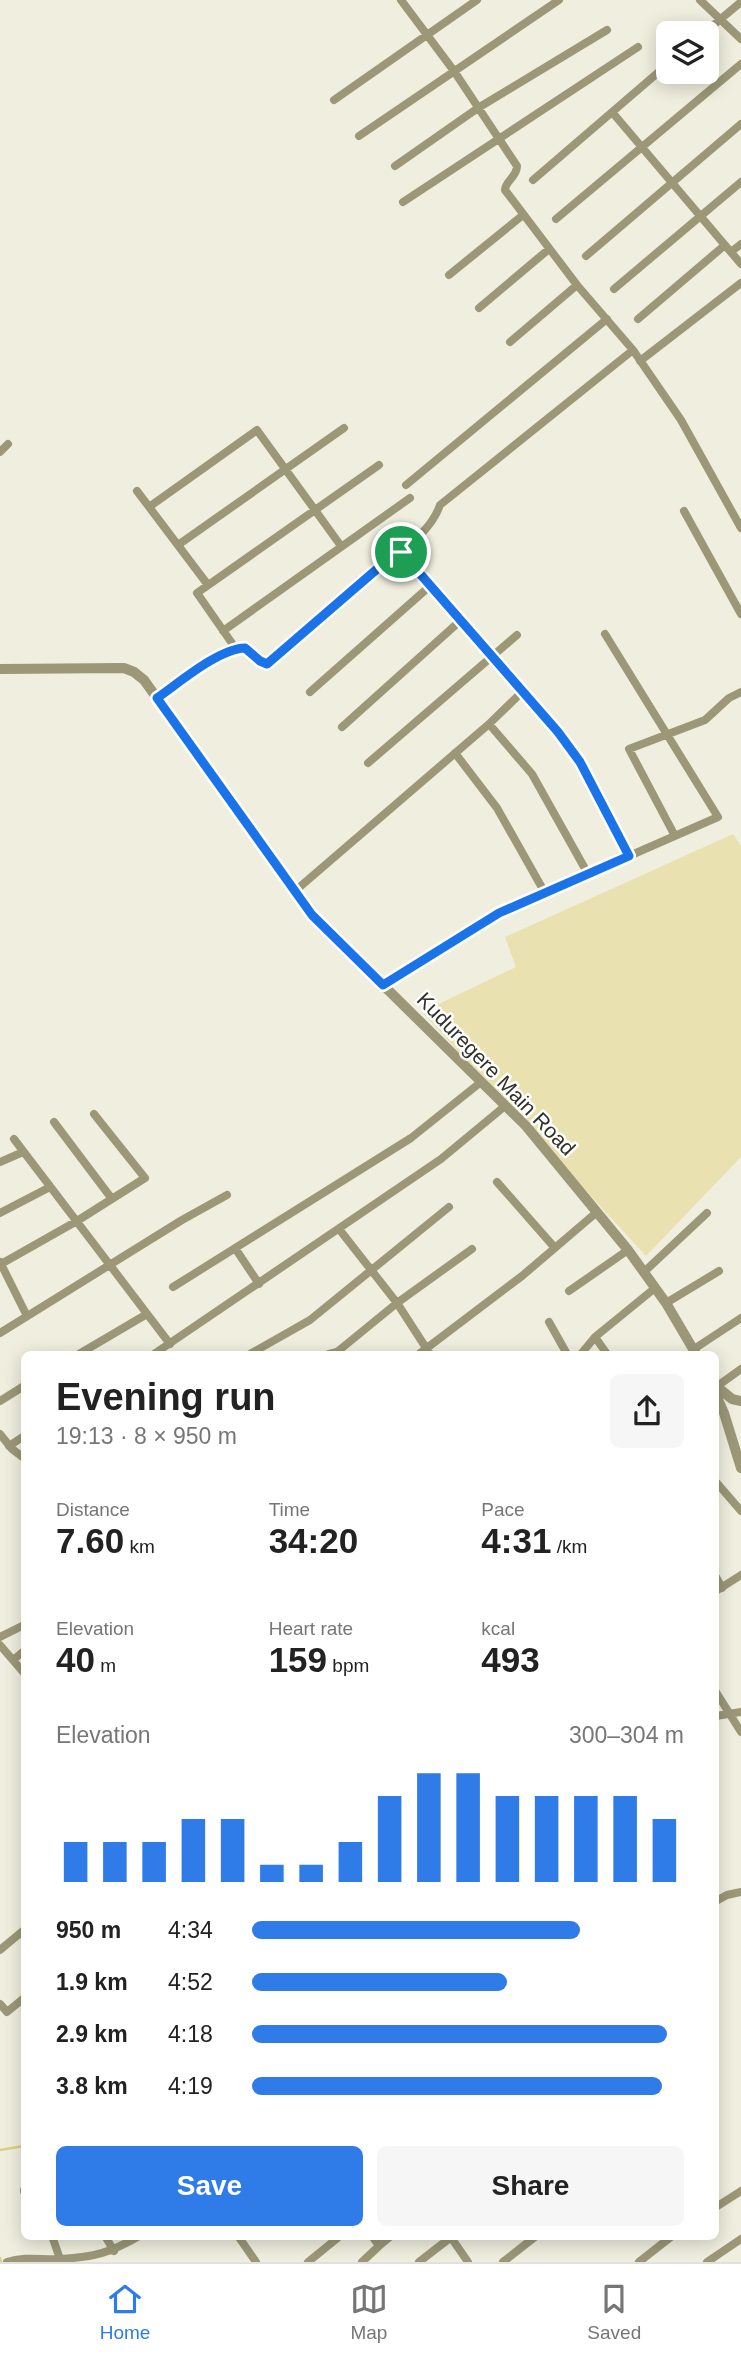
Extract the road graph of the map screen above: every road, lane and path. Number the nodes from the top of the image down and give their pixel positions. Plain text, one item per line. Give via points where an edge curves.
1 (401, 0) edge
2 (477, 0) edge
3 (559, 0) edge
4 (700, 0) edge
5 (741, 2) edge
6 (720, 19) junction
7 (718, 21) edge
8 (607, 30) dead end
9 (427, 35) junction
10 (741, 38) edge
11 (638, 47) dead end
12 (741, 64) edge
13 (454, 71) junction
14 (656, 74) edge
15 (334, 100) dead end
16 (478, 108) junction
17 (612, 112) junction
18 (741, 124) edge
19 (359, 136) dead end
20 (499, 138) junction
21 (641, 147) junction
22 (395, 166) dead end
23 (533, 180) dead end
24 (741, 182) edge
25 (671, 183) junction
26 (403, 202) dead end
27 (523, 215) junction
28 (701, 216) junction
29 (556, 219) dead end
30 (741, 244) edge
31 (725, 245) junction
32 (549, 249) junction
33 (731, 252) junction
34 (586, 256) dead end
35 (741, 264) edge
36 (449, 275) dead end
37 (741, 283) edge
38 (577, 285) junction
39 (614, 289) dead end
40 (479, 308) dead end
41 (607, 319) junction
42 (638, 319) dead end
43 (510, 342) dead end
44 (633, 350) junction
45 (640, 360) junction
46 (344, 428) dead end
47 (8, 444) dead end
48 (0, 452) edge
49 (379, 465) dead end
50 (285, 469) junction
51 (406, 485) dead end
52 (136, 491) dead end
53 (410, 498) dead end
54 (149, 507) junction
55 (314, 510) junction
56 (684, 511) dead end
57 (741, 528) edge
58 (178, 545) junction
59 (341, 547) junction
60 (401, 552) junction
61 (208, 585) junction
62 (429, 586) junction
63 (741, 614) edge
64 (460, 621) junction
65 (223, 631) junction
66 (605, 634) dead end
67 (517, 635) dead end
68 (236, 649) junction
69 (491, 656) junction
70 (0, 669) edge
71 (310, 692) dead end
72 (522, 692) junction
73 (741, 692) edge
74 (157, 698) junction
75 (489, 724) junction
76 (342, 727) dead end
77 (667, 735) junction
78 (455, 753) junction
79 (368, 763) dead end
80 (675, 836) junction
81 (629, 856) junction
82 (588, 874) junction
83 (295, 891) junction
84 (545, 893) junction
85 (383, 985) junction
86 (481, 1082) junction
87 (505, 1106) junction
88 (94, 1115) dead end
89 (54, 1122) dead end
90 (14, 1139) dead end
91 (23, 1152) junction
92 (0, 1162) edge
93 (497, 1182) dead end
94 (50, 1187) junction
95 (227, 1195) dead end
96 (112, 1199) junction
97 (449, 1207) dead end
98 (597, 1212) junction
99 (0, 1213) edge
100 (707, 1213) dead end
101 (78, 1221) junction
102 (340, 1229) junction
103 (235, 1248) junction
104 (555, 1248) junction
105 (472, 1249) dead end
106 (628, 1250) junction
107 (1, 1263) edge
108 (109, 1265) junction
109 (370, 1270) junction
110 (719, 1271) dead end
111 (644, 1272) junction
112 (259, 1284) junction
113 (173, 1287) dead end
114 (655, 1288) junction
115 (569, 1291) dead end
116 (397, 1303) junction
117 (666, 1303) junction
118 (148, 1314) junction
119 (27, 1316) junction
120 (741, 1318) edge
121 (549, 1322) dead end
122 (0, 1333) edge
123 (595, 1337) junction
124 (170, 1345) junction
125 (84, 1351) edge
126 (159, 1351) edge
127 (255, 1351) edge
128 (338, 1351) edge
129 (424, 1351) edge
130 (427, 1351) edge
131 (564, 1351) edge
132 (583, 1351) edge
133 (605, 1351) edge
134 (694, 1351) edge
135 (696, 1351) edge
136 (741, 1369) edge
137 (719, 1385) edge
138 (21, 1388) edge
139 (719, 1389) edge
140 (0, 1401) edge
141 (741, 1401) edge
142 (719, 1402) edge
143 (0, 1434) edge
144 (21, 1438) edge
145 (9, 1446) junction
146 (21, 1456) edge
147 (741, 1468) edge
148 (719, 1485) edge
149 (741, 1511) edge
150 (741, 1575) edge
151 (719, 1589) edge
152 (21, 1626) edge
153 (0, 1637) edge
154 (0, 1645) edge
155 (21, 1653) edge
156 (13, 1660) junction
157 (21, 1669) edge
158 (719, 1697) edge
159 (741, 1712) edge
160 (728, 1713) junction
161 (719, 1715) edge
162 (741, 1732) edge
163 (741, 1892) edge
164 (719, 1899) edge
165 (21, 1932) edge
166 (0, 1950) edge
167 (21, 2000) edge
168 (0, 2004) edge
169 (741, 2191) edge
170 (719, 2205) edge
171 (741, 2239) edge
172 (53, 2240) edge
173 (107, 2240) edge
174 (132, 2240) edge
175 (241, 2240) edge
176 (335, 2240) edge
177 (375, 2240) edge
178 (386, 2240) edge
179 (446, 2240) edge
180 (452, 2240) edge
181 (531, 2240) edge
182 (667, 2240) edge
183 (379, 2246) junction
184 (114, 2251) junction
185 (60, 2259) junction
186 (32, 2260) edge
187 (7, 2262) edge
188 (256, 2262) edge
189 (308, 2262) edge
190 (362, 2262) edge
191 (419, 2262) edge
192 (468, 2262) edge
193 (503, 2262) edge
194 (639, 2262) edge
195 (707, 2262) edge

1 - 9 street
2 - 9 street
3 - 13 street
4 - 6 street
5 - 6 street
6 - 7 street
6 - 10 street
8 - 16 street
9 - 13 street
9 - 15 street
11 - 20 street
12 - 21 street
13 - 16 street
13 - 19 street
14 - 17 street
16 - 20 street
16 - 22 street
17 - 21 street
17 - 23 street
18 - 25 street
20 - 26 street
20 - 27 street via 517,166 505,190
21 - 25 street
21 - 29 street
24 - 28 street
25 - 28 street
25 - 34 street
27 - 32 street
27 - 36 street
28 - 31 street
28 - 39 street
30 - 33 street
31 - 33 street
31 - 42 street
32 - 38 street
32 - 40 street
33 - 35 street
37 - 45 street
38 - 41 street
38 - 43 street
41 - 44 street
41 - 51 street
44 - 45 street
44 - 60 street via 440,505 436,517
45 - 57 street via 681,419
46 - 50 street
47 - 48 street
49 - 55 street
50 - 54 street via 257,430
50 - 55 street
50 - 58 street
52 - 54 street
53 - 59 street
54 - 58 street
55 - 59 street
55 - 61 street
56 - 63 street
58 - 61 street
59 - 65 street
60 - 62 street
60 - 68 street via 267,664 245,648
61 - 65 street via 197,593
62 - 64 street
62 - 71 street
64 - 69 street
64 - 76 street
65 - 68 street
66 - 77 street
67 - 69 street
68 - 74 street
69 - 72 street
69 - 79 street
70 - 74 street, Kuduregere Main Road via 124,668 144,680
72 - 75 street
72 - 81 street via 580,762
73 - 77 street via 705,720
74 - 83 street, Kuduregere Main Road
75 - 78 street
75 - 82 street via 532,774
77 - 80 street via 629,749
77 - 80 street via 718,817
78 - 83 street
78 - 84 street via 497,808
80 - 81 street
81 - 82 street
82 - 84 street
83 - 85 street, Kuduregere Main Road via 312,915
84 - 85 street via 499,913
85 - 86 street, Kuduregere Main Road
86 - 87 street, Kuduregere Main Road
86 - 103 street via 411,1138
87 - 98 street, Kuduregere Main Road
87 - 102 street via 441,1159
88 - 96 street via 145,1178
89 - 96 street
90 - 91 street
91 - 92 street
91 - 94 street
93 - 104 street
94 - 99 street
94 - 101 street
95 - 108 street
96 - 101 street
97 - 109 street
98 - 104 street
98 - 106 street, Kuduregere Main Road
100 - 111 street
101 - 107 street
101 - 108 street
102 - 109 street
102 - 112 street
103 - 112 street
103 - 113 street
104 - 130 street
105 - 116 street
106 - 111 street, Kuduregere Main Road
106 - 115 street
107 - 119 street
108 - 118 street
108 - 119 street
109 - 116 street
109 - 127 street via 310,1320
110 - 117 street
111 - 114 street, Kuduregere Main Road
112 - 124 street
114 - 117 street, Kuduregere Main Road
114 - 123 street
116 - 128 street
116 - 129 street
117 - 134 street, Kuduregere Main Road
118 - 124 street
118 - 125 street
119 - 122 street
120 - 135 street
121 - 131 street
123 - 132 street
123 - 133 street
124 - 126 street
136 - 137 street
138 - 140 street
139 - 141 street
142 - 147 street
143 - 145 street
144 - 145 street
145 - 146 street
148 - 149 street
150 - 151 street
152 - 153 street
154 - 156 street
155 - 156 street
156 - 157 street
158 - 160 street
159 - 160 street
160 - 161 street
160 - 162 street
163 - 164 street
165 - 166 street
167 - 168 street via 7,2012
169 - 170 street
171 - 195 street
172 - 185 street
173 - 184 street
174 - 184 street
175 - 188 street
176 - 189 street
177 - 183 street
178 - 183 street
179 - 191 street
180 - 192 street
181 - 193 street
182 - 194 street
183 - 190 street
184 - 185 street
185 - 186 street
186 - 187 street

